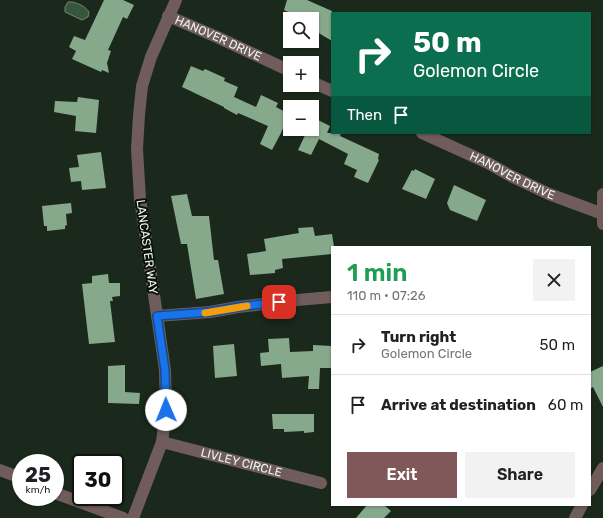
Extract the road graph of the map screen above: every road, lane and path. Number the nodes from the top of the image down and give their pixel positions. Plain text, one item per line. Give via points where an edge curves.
1 (176, 0) edge
2 (168, 16) junction
3 (283, 68) edge
4 (319, 85) edge
5 (331, 91) edge
6 (424, 134) edge
7 (603, 194) edge
8 (603, 217) edge
9 (331, 297) edge
10 (157, 316) junction
11 (162, 442) junction
12 (603, 468) edge
13 (0, 470) edge
14 (12, 475) edge
15 (321, 483) dead end
16 (591, 488) edge
17 (64, 496) edge
18 (581, 506) edge
19 (123, 518) edge
20 (133, 518) edge
21 (575, 518) edge

1 - 2 street, LANCASTER WAY
2 - 3 street, HANOVER DRIVE
2 - 10 street, LANCASTER WAY via 142,86 137,149 140,199
4 - 5 street
6 - 8 street, HANOVER DRIVE
7 - 8 street
9 - 10 street
10 - 11 street, LANCASTER WAY via 165,370 166,410
11 - 15 street, LIVLEY CIRCLE
11 - 20 street, LANCASTER WAY
12 - 16 street
13 - 14 street
17 - 19 street
18 - 21 street

